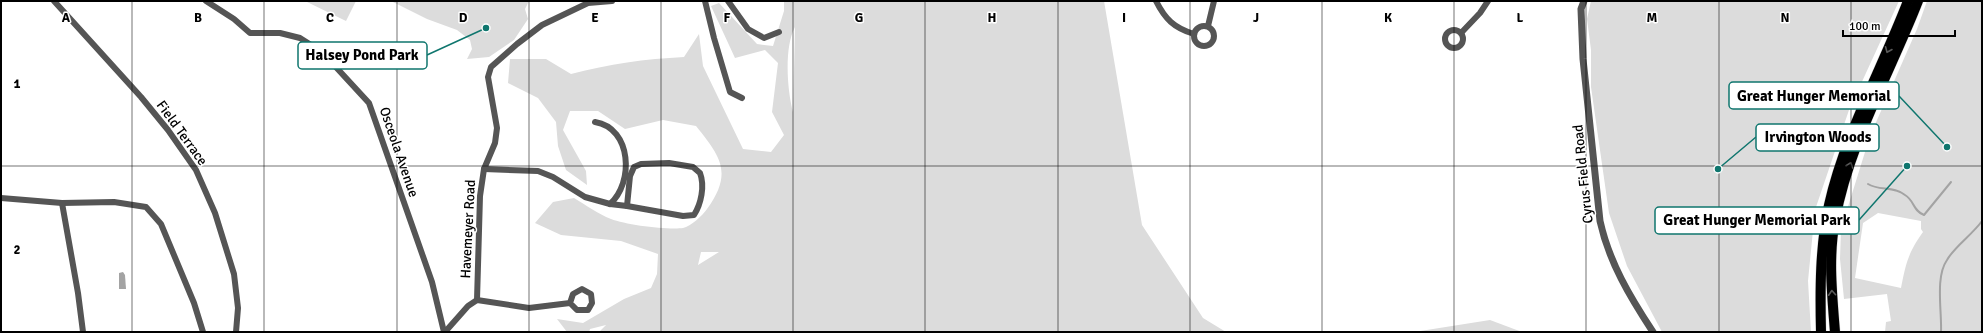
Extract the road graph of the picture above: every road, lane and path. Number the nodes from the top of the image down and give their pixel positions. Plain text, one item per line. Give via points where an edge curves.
1 (54, 1) edge
2 (206, 1) edge
3 (612, 1) edge
4 (706, 1) edge
5 (728, 1) edge
6 (1156, 1) edge
7 (1214, 1) edge
8 (1488, 1) edge
9 (1584, 1) edge
10 (1908, 1) edge
11 (1918, 1) edge
12 (1208, 26) junction
13 (778, 32) dead end
14 (1461, 33) dead end
15 (1194, 34) junction
16 (742, 98) dead end
17 (595, 122) dead end
18 (484, 169) junction
19 (1, 198) edge
20 (62, 203) junction
21 (610, 204) junction
22 (627, 206) junction
23 (477, 300) junction
24 (570, 303) dead end
25 (83, 332) edge
26 (203, 332) edge
27 (236, 332) edge
28 (444, 332) edge
29 (1653, 332) edge
30 (1821, 332) edge
31 (1835, 332) edge

1 - 27 street, Field Terrace via 141,97 196,170 215,213 234,274 238,308
2 - 28 street, Osceola Avenue via 250,33 280,33 300,38 322,52 369,103 432,282
3 - 18 street, Havemeyer Road via 588,3 542,25 491,67 488,77 497,128 495,143
4 - 16 street via 730,92
5 - 13 street via 748,29 764,38
6 - 15 street via 1161,12 1172,24
7 - 12 street
8 - 14 street
9 - 29 street, Cyrus Field Road via 1581,9 1583,59 1604,241 1616,270
10 -> 30 highway via 1850,140 1832,191 1823,245
31 -> 11 highway via 1831,261 1833,234 1841,194 1858,143
12 - 15 street via 1200,26
12 - 15 street via 1214,34 1209,44 1198,44
17 - 21 street via 604,124 613,131 626,157 624,182 617,197
18 - 21 street via 538,171 553,177 585,197
18 - 23 street, Havemeyer Road via 480,196
19 - 20 street
20 - 25 street
20 - 26 street via 114,202 146,207 161,224 194,303
21 - 22 street
22 - 22 street via 683,216 694,215 700,203 702,177 693,167 669,164 642,164 634,167 630,176
23 - 24 street via 529,308
23 - 28 street

